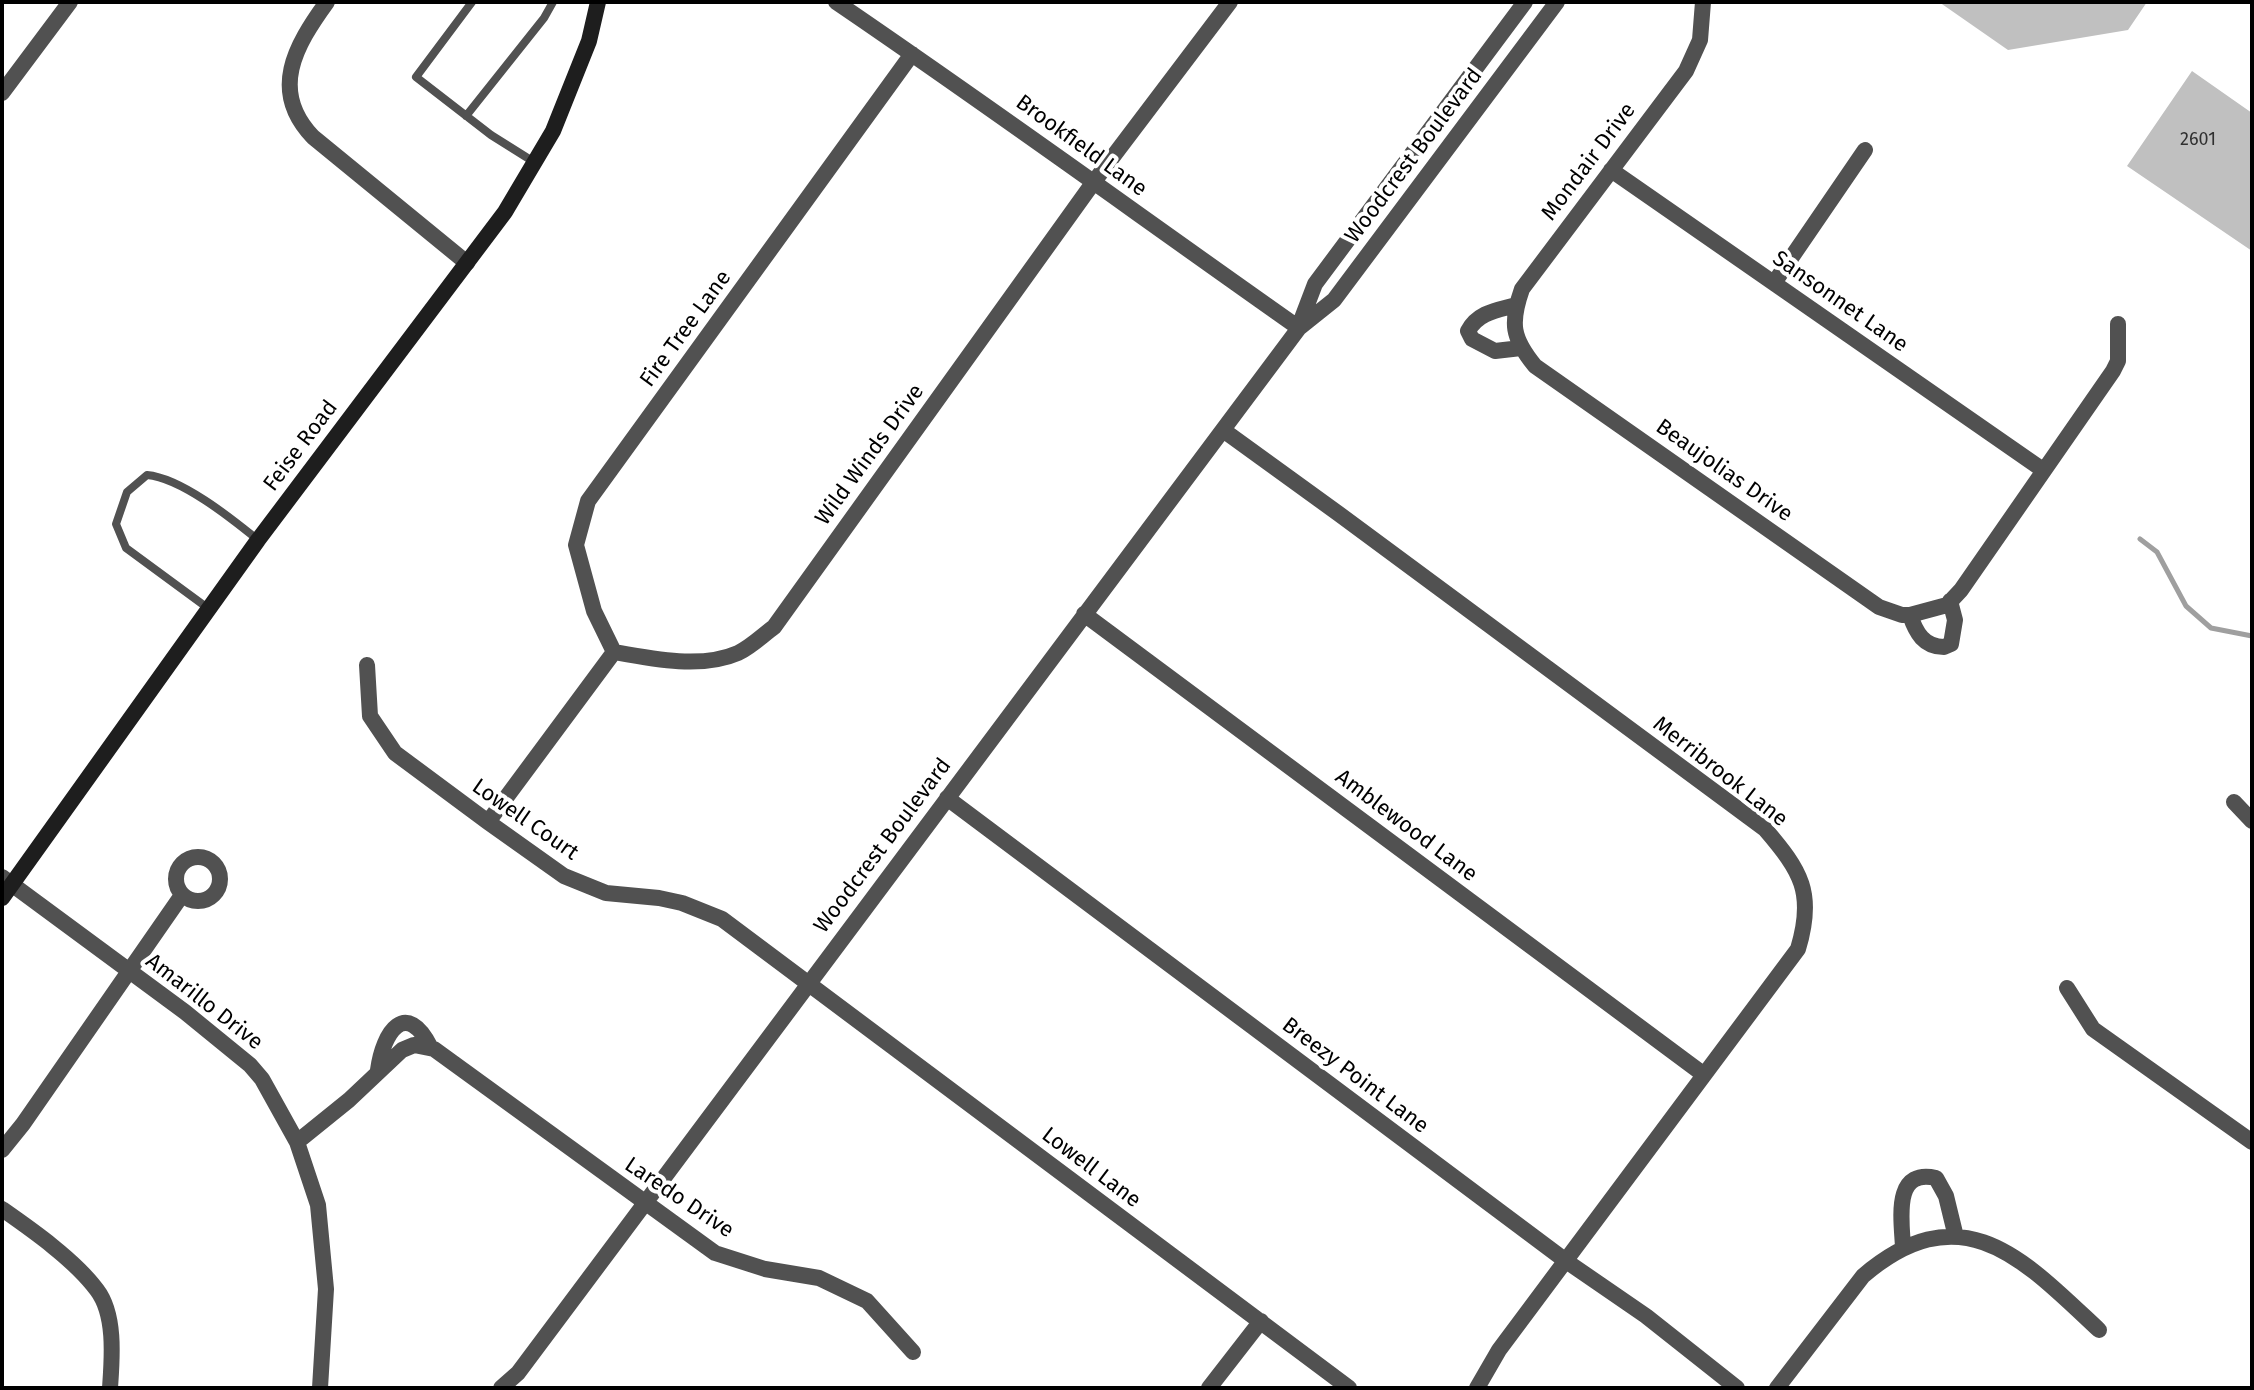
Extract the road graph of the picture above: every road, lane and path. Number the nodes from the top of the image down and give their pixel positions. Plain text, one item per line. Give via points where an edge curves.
1 (70, 2) edge
2 (327, 2) edge
3 (472, 2) edge
4 (553, 2) edge
5 (598, 2) edge
6 (836, 2) edge
7 (1230, 2) edge
8 (1525, 2) edge
9 (1557, 2) edge
10 (1703, 2) edge
11 (912, 54) junction
12 (2, 93) edge
13 (466, 116) junction
14 (1865, 150) dead end
15 (535, 162) junction
16 (1611, 170) junction
17 (1093, 183) junction
18 (467, 263) junction
19 (1774, 283) junction
20 (1516, 305) junction
21 (2118, 324) dead end
22 (1299, 328) junction
23 (1521, 348) junction
24 (1223, 430) junction
25 (2043, 470) junction
26 (258, 540) junction
27 (1950, 601) junction
28 (209, 609) junction
29 (1084, 614) junction
30 (1910, 615) junction
31 (614, 652) junction
32 (367, 665) dead end
33 (947, 798) junction
34 (2234, 802) dead end
35 (2252, 821) edge
36 (488, 822) junction
37 (5, 886) edge
38 (182, 895) dead end
39 (130, 971) junction
40 (808, 983) junction
41 (2067, 988) dead end
42 (431, 1048) junction
43 (378, 1070) junction
44 (1703, 1074) junction
45 (297, 1142) junction
46 (2252, 1142) edge
47 (2, 1150) edge
48 (644, 1203) junction
49 (2, 1209) edge
50 (1956, 1237) junction
51 (1903, 1248) junction
52 (1566, 1261) junction
53 (1261, 1321) junction
54 (2099, 1330) dead end
55 (913, 1352) dead end
56 (110, 1388) edge
57 (320, 1388) edge
58 (501, 1388) edge
59 (1209, 1388) edge
60 (1349, 1388) edge
61 (1477, 1388) edge
62 (1737, 1388) edge
63 (1777, 1388) edge

1 - 12 street
2 - 18 street via 310,25 288,77 295,113 313,137
3 - 13 lane via 416,77
4 - 13 lane
5 - 15 main road, Feise Road via 574,84
6 - 11 street, Brookfield Lane
7 - 17 street, Wild Winds Drive
8 - 22 street, Woodcrest Boulevard via 1315,284
9 - 22 street, Woodcrest Boulevard via 1334,300
10 - 16 street, Mondair Drive via 1700,40 1686,71
11 - 17 street, Brookfield Lane
11 - 31 street, Fire Tree Lane via 588,501 576,545 594,611
13 - 15 lane
14 - 19 street
15 - 18 main road, Feise Road
16 - 19 street, Sansonnet Lane
16 - 20 street, Mondair Drive via 1522,289
17 - 22 street, Brookfield Lane
17 - 31 street, Wild Winds Drive via 774,627 739,653 711,659 654,659
18 - 26 main road, Feise Road
19 - 25 street, Sansonnet Lane
20 - 23 street via 1514,327
20 - 23 street via 1487,312 1468,331 1472,339 1495,351
21 - 25 street via 2113,371
22 - 24 street, Woodcrest Boulevard
23 - 30 street, Beaujolias Drive via 1535,366 1879,607
24 - 29 street, Woodcrest Boulevard
24 - 44 street, Merribrook Lane via 1765,829 1790,859 1806,895 1798,949
25 - 27 street
26 - 28 main road, Feise Road
26 - 28 lane via 162,477 147,475 127,492 116,524 126,548
27 - 30 street
27 - 30 street via 1955,630 1951,644 1944,647 1926,642
28 - 37 main road, Feise Road
29 - 33 street, Woodcrest Boulevard
29 - 44 street, Amblewood Lane
31 - 36 street
32 - 36 street, Lowell Court via 370,716 395,753
33 - 40 street, Woodcrest Boulevard
33 - 52 street, Breezy Point Lane
34 - 35 street
36 - 40 street, Lowell Court via 564,876 606,893 682,903 722,919
37 - 39 street, Amarillo Drive
38 - 39 street
39 - 45 street, Amarillo Drive via 250,1065
39 - 47 street
40 - 48 street, Woodcrest Boulevard
40 - 53 street, Lowell Lane
41 - 46 street via 2093,1029
42 - 43 street, Laredo Drive via 414,1045
42 - 43 street, Laredo Drive via 422,1030 399,1025 387,1035
42 - 48 street, Laredo Drive
43 - 45 street, Laredo Drive
44 - 52 street, Merribrook Lane
45 - 57 street, Amarillo Drive via 318,1205 326,1289
48 - 55 street, Laredo Drive via 715,1253 819,1278 867,1301
48 - 58 street, Woodcrest Boulevard via 518,1373
49 - 56 street via 47,1241 99,1291 111,1336
50 - 51 street
50 - 51 street via 1946,1196 1936,1178 1926,1176 1904,1190
50 - 54 street via 1997,1246 2015,1256
51 - 63 street via 1863,1276
52 - 61 street, Merribrook Lane
52 - 62 street, Breezy Point Lane
53 - 59 street
53 - 60 street, Lowell Lane

